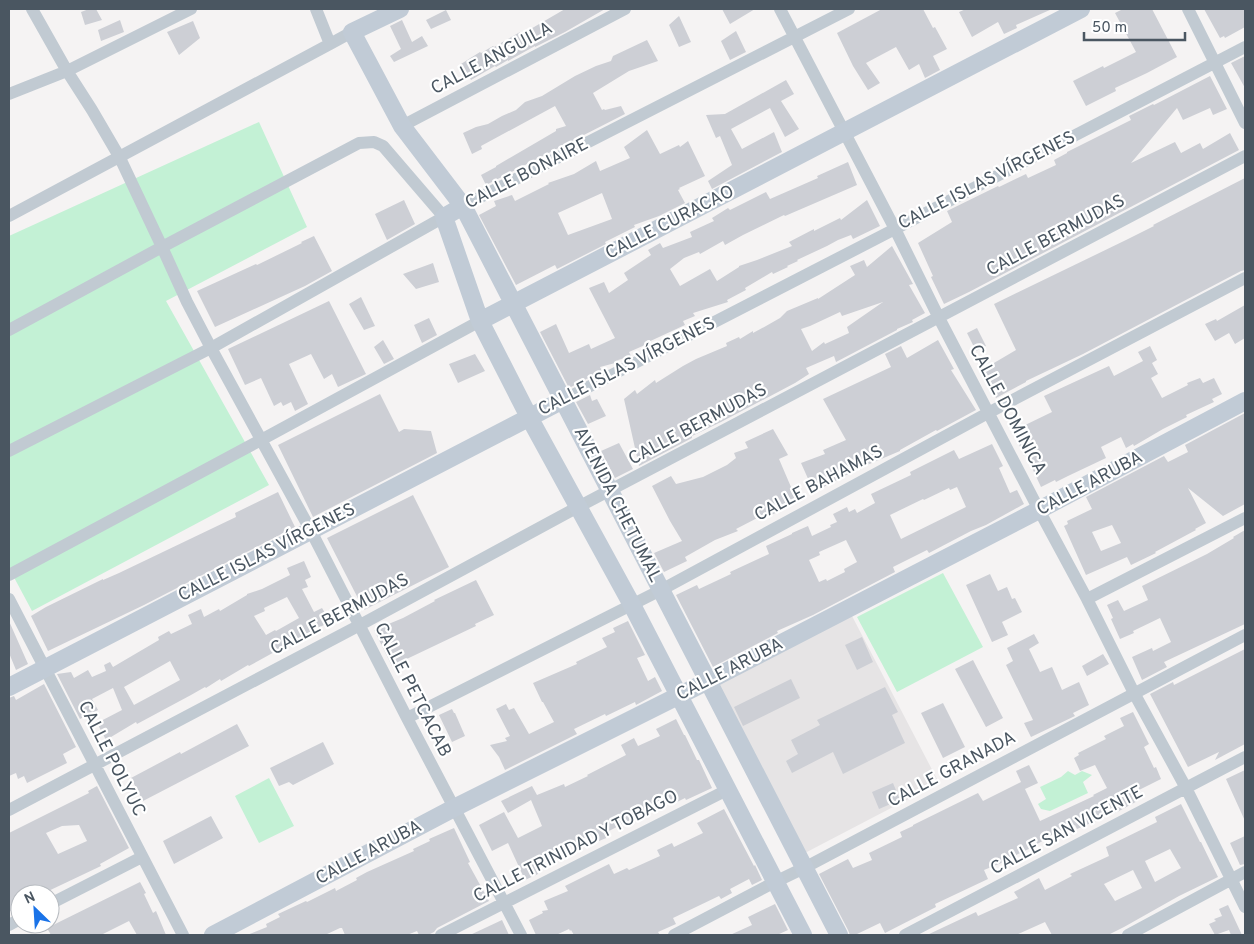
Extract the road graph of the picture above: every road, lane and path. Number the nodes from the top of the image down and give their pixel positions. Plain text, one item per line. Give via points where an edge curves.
1 (32, 9) edge
2 (191, 9) edge
3 (316, 9) edge
4 (400, 9) edge
5 (625, 9) edge
6 (780, 9) edge
7 (849, 9) edge
8 (1081, 9) edge
9 (1188, 9) edge
10 (358, 29) junction
11 (794, 37) junction
12 (330, 44) junction
13 (1245, 47) edge
14 (1215, 62) junction
15 (67, 71) junction
16 (9, 94) edge
17 (1245, 123) edge
18 (402, 126) junction
19 (844, 132) junction
20 (1245, 156) edge
21 (120, 158) junction
22 (464, 206) junction
23 (9, 216) edge
24 (444, 218) junction
25 (895, 229) junction
26 (162, 247) junction
27 (1245, 278) edge
28 (514, 304) junction
29 (939, 318) junction
30 (480, 321) junction
31 (9, 330) edge
32 (211, 348) junction
33 (563, 400) junction
34 (1245, 401) edge
35 (988, 413) junction
36 (528, 418) junction
37 (261, 440) junction
38 (9, 451) edge
39 (610, 491) junction
40 (578, 507) junction
41 (1039, 510) junction
42 (1245, 518) edge
43 (311, 531) junction
44 (9, 575) edge
45 (661, 590) junction
46 (9, 599) edge
47 (1087, 599) junction
48 (632, 604) junction
49 (360, 625) junction
50 (1245, 635) edge
51 (45, 669) junction
52 (708, 681) junction
53 (9, 688) edge
54 (1134, 693) junction
55 (679, 696) junction
56 (407, 718) junction
57 (1245, 757) edge
58 (95, 764) junction
59 (1186, 788) junction
60 (727, 790) junction
61 (454, 808) junction
62 (9, 810) edge
63 (142, 857) junction
64 (804, 868) junction
65 (1245, 872) edge
66 (1231, 879) junction
67 (775, 882) junction
68 (60, 899) edge
69 (504, 902) junction
70 (1245, 907) edge
71 (182, 935) edge
72 (213, 935) edge
73 (442, 935) edge
74 (521, 935) edge
75 (674, 935) edge
76 (803, 935) edge
77 (839, 935) edge
78 (905, 935) edge
79 (1128, 935) edge

1 - 15 street, CALLE PETCACAB
2 - 15 street
3 - 12 street
4 - 10 main road
5 - 18 street, CALLE ANGUILA
6 - 11 street, CALLE DOMINICA
7 - 11 street, CALLE BONAIRE
8 - 19 main road, CALLE CURACAO
9 - 14 street
10 - 12 street
10 - 18 main road, AVENIDA CHETUMAL
11 - 19 street, CALLE DOMINICA
11 - 22 street, CALLE BONAIRE
12 - 21 street
13 - 14 street, CALLE ISLAS VÍRGENES
14 - 17 street
14 - 25 street, CALLE ISLAS VÍRGENES
15 - 16 street
15 - 21 street, CALLE PETCACAB
18 - 22 main road, AVENIDA CHETUMAL
19 - 25 street, CALLE DOMINICA
19 - 28 main road, CALLE CURACAO
20 - 29 street, CALLE BERMUDAS
21 - 23 street
21 - 26 street, CALLE PETCACAB
22 - 24 main road, CALLE BONAIRE
22 - 28 main road, AVENIDA CHETUMAL
24 - 26 street via 384,146 374,142 359,143
24 - 30 main road, AVENIDA CHETUMAL
24 - 32 street, CALLE BONAIRE
25 - 29 street, CALLE DOMINICA
25 - 33 street, CALLE ISLAS VÍRGENES
26 - 31 street
26 - 32 street, CALLE PETCACAB
27 - 35 street, CALLE BAHAMAS
28 - 30 main road, CALLE CURACAO
28 - 33 main road, AVENIDA CHETUMAL
29 - 35 street, CALLE DOMINICA
29 - 39 street, CALLE BERMUDAS
30 - 36 main road, AVENIDA CHETUMAL
30 - 37 street, CALLE CURACAO
32 - 37 street, CALLE PETCACAB
32 - 38 street, CALLE BONAIRE
33 - 36 main road, CALLE ISLAS VÍRGENES
33 - 39 main road, AVENIDA CHETUMAL
34 - 41 main road, CALLE ARUBA
35 - 41 street, CALLE DOMINICA
35 - 45 street, CALLE BAHAMAS
36 - 40 main road, AVENIDA CHETUMAL
36 - 43 main road, CALLE ISLAS VÍRGENES
37 - 43 street, CALLE PETCACAB
37 - 44 street, CALLE CURACAO
39 - 40 street, CALLE BERMUDAS
39 - 45 main road, AVENIDA CHETUMAL
40 - 48 main road, AVENIDA CHETUMAL
40 - 49 street, CALLE BERMUDAS
41 - 47 street, CALLE DOMINICA
41 - 52 main road, CALLE ARUBA
42 - 47 street
43 - 49 street, CALLE PETCACAB
43 - 51 main road, CALLE ISLAS VÍRGENES
45 - 48 street, CALLE BAHAMAS
45 - 52 main road, AVENIDA CHETUMAL
46 - 51 street, CALLE POLYUC
47 - 54 street, CALLE DOMINICA
48 - 55 main road, AVENIDA CHETUMAL
48 - 56 street, CALLE BAHAMAS
49 - 56 street, CALLE PETCACAB
49 - 58 street, CALLE BERMUDAS
50 - 54 street, CALLE GRANADA
51 - 53 main road, CALLE ISLAS VÍRGENES
51 - 58 street, CALLE POLYUC
52 - 55 main road, CALLE ARUBA
52 - 64 main road, AVENIDA CHETUMAL
54 - 59 street, CALLE DOMINICA
54 - 64 street, CALLE GRANADA
55 - 60 main road, AVENIDA CHETUMAL
55 - 61 main road, CALLE ARUBA
56 - 61 street, CALLE PETCACAB
57 - 59 street, CALLE SAN VICENTE
58 - 62 street, CALLE BERMUDAS
58 - 63 street, CALLE POLYUC
59 - 66 street, CALLE DOMINICA
59 - 78 street, CALLE SAN VICENTE
60 - 67 main road, AVENIDA CHETUMAL
60 - 69 street, CALLE TRINIDAD Y TOBAGO
61 - 69 street, CALLE PETCACAB
61 - 72 main road, CALLE ARUBA
63 - 68 street
63 - 71 street, CALLE POLYUC
64 - 67 street, CALLE GRANADA
64 - 77 main road, AVENIDA CHETUMAL
65 - 66 street
66 - 70 street, CALLE DOMINICA
66 - 79 street
67 - 75 street, CALLE GRANADA
67 - 76 main road, AVENIDA CHETUMAL
69 - 73 street, CALLE TRINIDAD Y TOBAGO
69 - 74 street, CALLE PETCACAB

